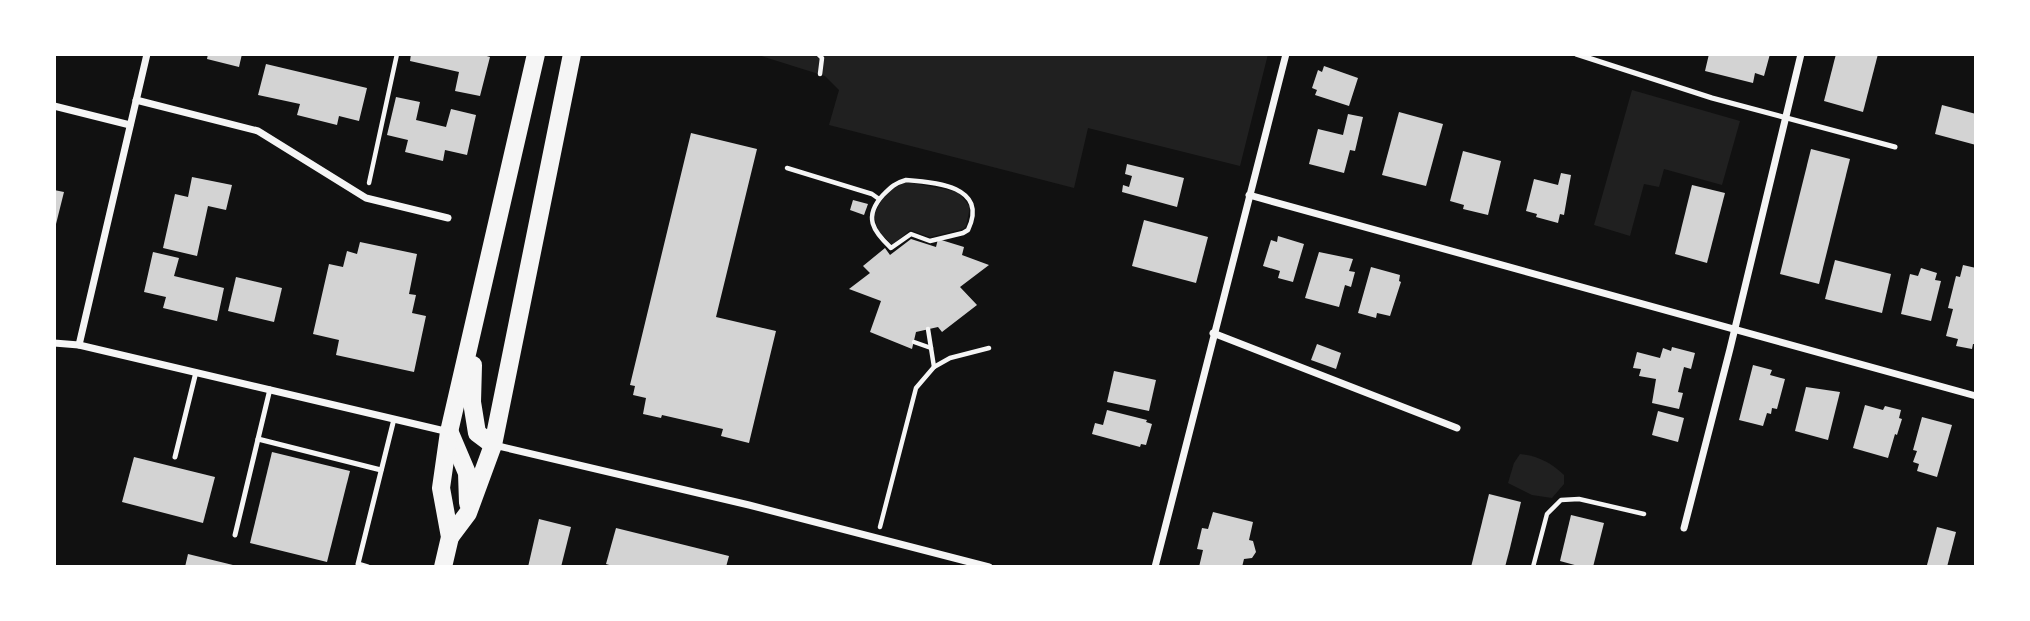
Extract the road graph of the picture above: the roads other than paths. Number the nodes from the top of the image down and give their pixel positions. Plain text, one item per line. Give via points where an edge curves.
1 (147, 54) edge
2 (536, 54) edge
3 (572, 54) edge
4 (1286, 54) edge
5 (1576, 54) edge
6 (1801, 54) edge
7 (136, 100) junction
8 (54, 106) edge
9 (1786, 117) junction
10 (130, 125) junction
11 (1895, 147) dead end
12 (1249, 195) junction
13 (447, 218) dead end
14 (475, 320) junction
15 (1735, 329) junction
16 (1213, 333) junction
17 (54, 343) edge
18 (79, 345) junction
19 (195, 372) junction
20 (270, 389) junction
21 (1976, 396) edge
22 (394, 419) junction
23 (1457, 429) dead end
24 (449, 432) junction
25 (258, 439) junction
26 (493, 444) junction
27 (175, 457) dead end
28 (381, 470) junction
29 (468, 513) junction
30 (1684, 528) dead end
31 (234, 534) dead end
32 (450, 537) junction
33 (368, 567) edge
34 (443, 567) edge
35 (989, 567) edge
36 (1155, 567) edge

1 - 7 street
2 - 14 main road
3 - 26 main road
4 - 12 street
5 - 9 lane
6 - 9 street
7 - 10 street
7 - 13 street via 258,131 366,198
8 - 10 street
9 - 11 lane
9 - 15 street
10 - 18 street
12 - 15 street
12 - 16 street
14 - 24 main road
14 - 26 main road via 472,402 477,433
15 - 21 street
15 - 30 street
16 - 23 street
16 - 36 street
17 - 18 street
18 - 19 street
19 - 20 street
19 - 27 lane
20 - 22 street
20 - 25 lane
22 - 24 street
22 - 28 lane
24 - 29 main road via 467,473
24 - 32 main road via 441,488
25 - 28 lane
25 - 31 lane
26 - 29 main road
26 - 35 street
28 - 33 lane via 358,564
29 - 32 main road
32 - 34 main road

